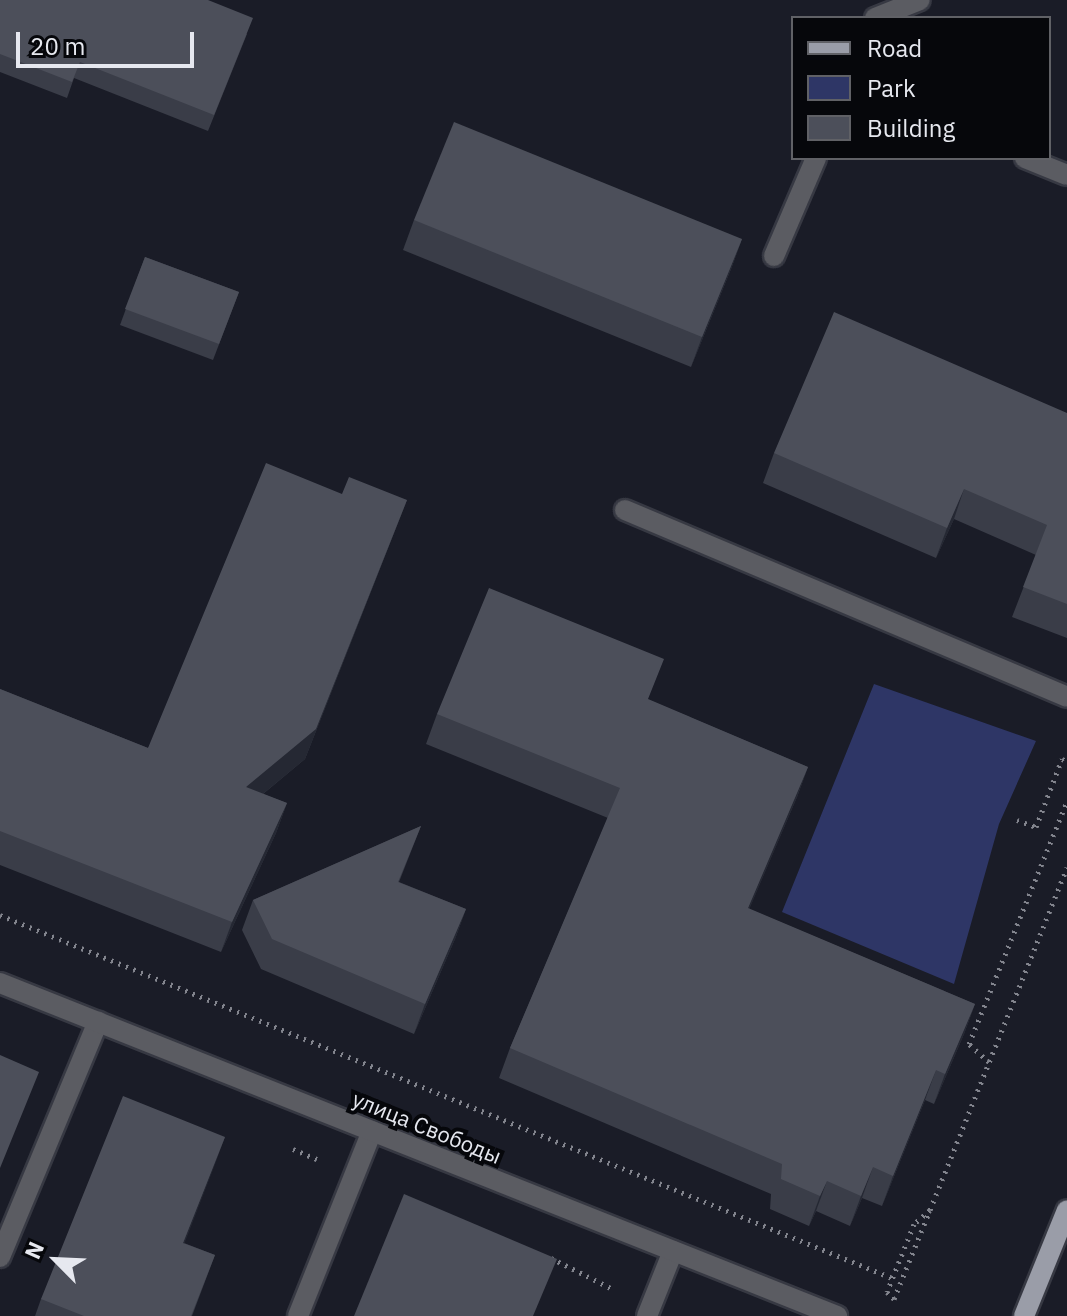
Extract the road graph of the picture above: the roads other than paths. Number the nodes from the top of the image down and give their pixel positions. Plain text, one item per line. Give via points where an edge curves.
1 (920, 0) edge
2 (880, 16) edge
3 (815, 160) edge
4 (1030, 160) edge
5 (1067, 175) edge
6 (774, 256) dead end
7 (625, 510) dead end
8 (1067, 697) edge
9 (0, 983) edge
10 (98, 1022) junction
11 (372, 1131) junction
12 (1067, 1210) edge
13 (673, 1251) junction
14 (0, 1257) edge
15 (298, 1316) edge
16 (647, 1316) edge
17 (837, 1316) edge
18 (1024, 1316) edge

1 - 2 street
3 - 6 street
4 - 5 street
7 - 8 street
9 - 10 street, улица Свободы
10 - 11 street, улица Свободы
10 - 14 street
11 - 13 street, улица Свободы
11 - 15 street
12 - 18 main road
13 - 16 street
13 - 17 street, улица Свободы

